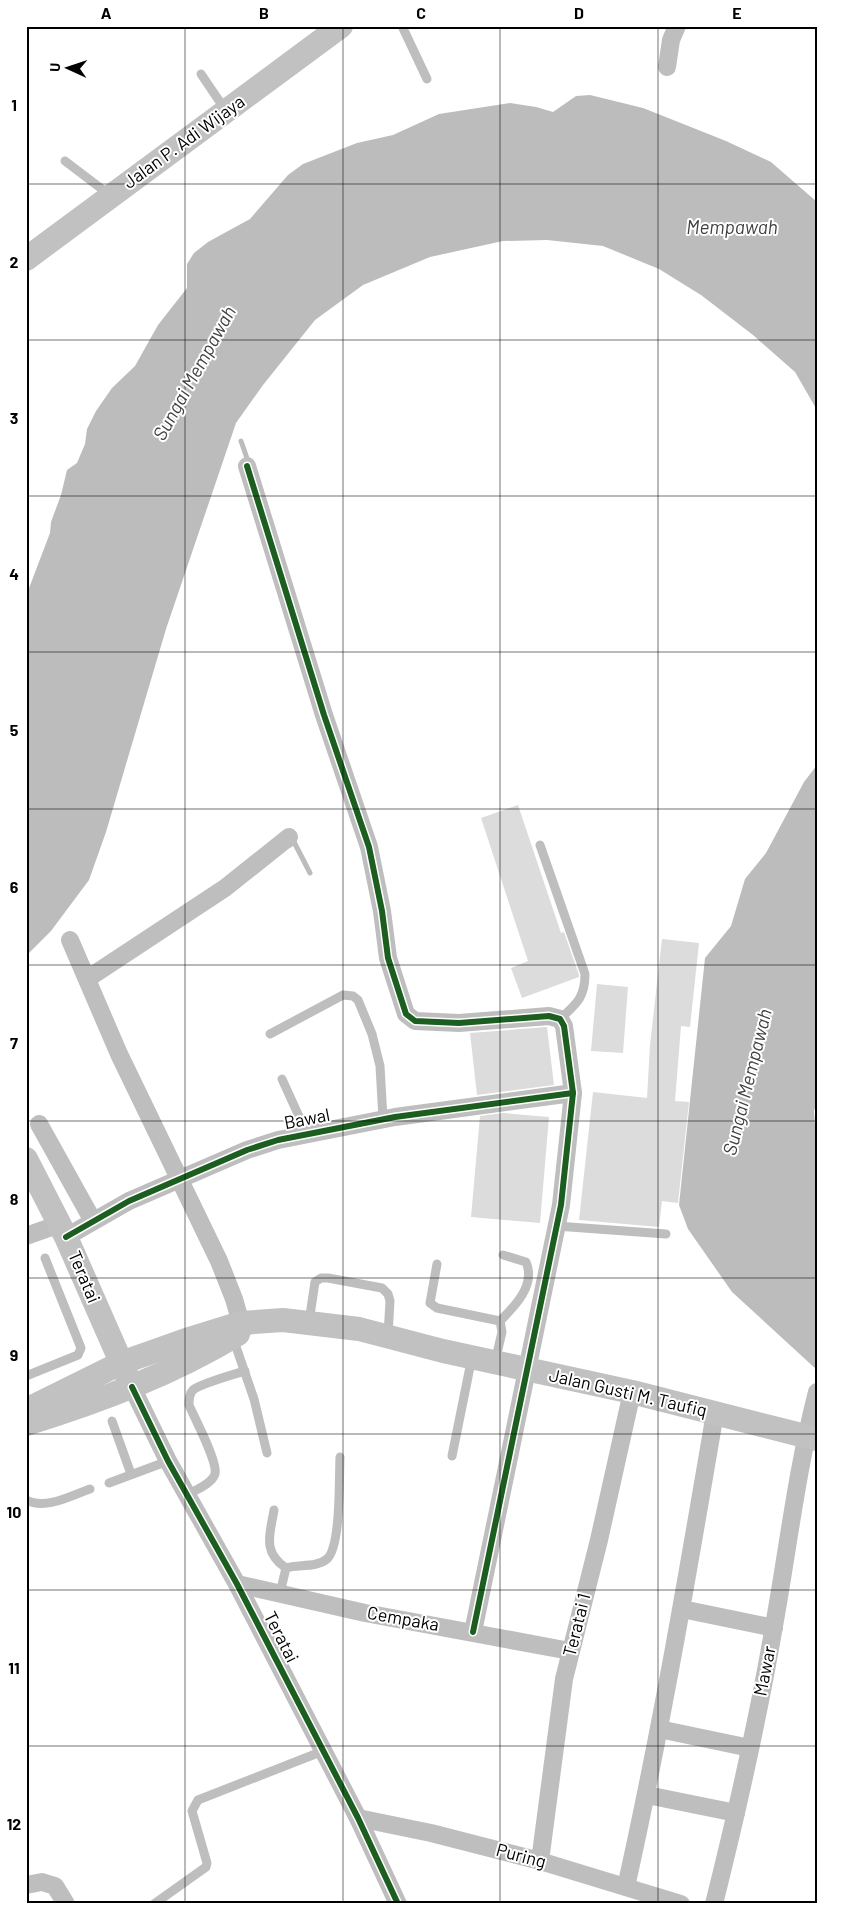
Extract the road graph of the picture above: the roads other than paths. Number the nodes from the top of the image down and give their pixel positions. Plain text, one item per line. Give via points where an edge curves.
1 (341, 26) edge
2 (402, 26) edge
3 (677, 26) edge
4 (668, 67) dead end
5 (201, 74) dead end
6 (427, 79) dead end
7 (226, 111) junction
8 (65, 161) dead end
9 (111, 196) junction
10 (26, 259) edge
11 (247, 466) dead end
12 (289, 837) dead end
13 (540, 845) dead end
14 (70, 940) dead end
15 (87, 979) junction
16 (560, 1019) junction
17 (270, 1034) dead end
18 (282, 1078) dead end
19 (573, 1093) junction
20 (382, 1119) junction
21 (39, 1124) dead end
22 (307, 1134) junction
23 (26, 1159) edge
24 (181, 1179) junction
25 (94, 1221) junction
26 (556, 1226) junction
27 (63, 1230) junction
28 (666, 1234) dead end
29 (26, 1236) edge
30 (503, 1255) dead end
31 (45, 1258) dead end
32 (438, 1264) dead end
33 (500, 1321) junction
34 (309, 1322) junction
35 (244, 1328) junction
36 (388, 1336) junction
37 (472, 1357) junction
38 (495, 1362) junction
39 (121, 1364) junction
40 (527, 1369) junction
41 (245, 1371) junction
42 (26, 1376) edge
43 (132, 1387) junction
44 (632, 1392) junction
45 (817, 1392) edge
46 (26, 1410) edge
47 (715, 1413) junction
48 (112, 1421) dead end
49 (26, 1424) edge
50 (811, 1437) edge
51 (267, 1453) dead end
52 (452, 1456) dead end
53 (340, 1457) dead end
54 (168, 1461) junction
55 (131, 1474) junction
56 (109, 1483) dead end
57 (90, 1489) dead end
58 (187, 1495) junction
59 (26, 1500) edge
60 (274, 1510) dead end
61 (286, 1568) junction
62 (237, 1584) junction
63 (280, 1593) junction
64 (682, 1609) junction
65 (774, 1628) junction
66 (473, 1632) junction
67 (570, 1651) junction
68 (659, 1729) junction
69 (750, 1748) junction
70 (323, 1751) junction
71 (647, 1795) junction
72 (736, 1814) junction
73 (358, 1818) junction
74 (540, 1861) junction
75 (26, 1885) edge
76 (626, 1887) junction
77 (66, 1904) edge
78 (154, 1904) edge
79 (398, 1904) edge
80 (681, 1904) edge
81 (714, 1904) edge

1 - 7 main road, Jalan P. Adi Wijaya
2 - 6 lane
3 - 4 street via 671,40
5 - 7 lane
7 - 9 main road, Jalan P. Adi Wijaya
8 - 9 lane
9 - 10 main road, Jalan P. Adi Wijaya
11 - 16 street via 324,716 369,847 388,958 406,1014 415,1021 445,1023 542,1016
12 - 15 street via 225,888
13 - 16 lane via 585,974 584,991 578,1002
14 - 15 street
15 - 24 street via 119,1054
16 - 19 street via 564,1026
17 - 20 lane via 343,995 353,996 358,1000 372,1034 378,1058
18 - 22 lane
19 - 20 street, Bawal
19 - 26 street
20 - 22 street, Bawal
21 - 25 street
22 - 24 street, Bawal via 247,1150
23 - 27 main road, Teratai
24 - 25 street, Bawal via 129,1201
24 - 35 street via 219,1261
25 - 27 street, Bawal
26 - 28 lane
26 - 40 street
27 - 29 street, Bawal
27 - 39 main road, Teratai
30 - 33 lane via 526,1262 528,1275 522,1295
31 - 42 lane via 81,1348 78,1355
32 - 33 lane via 431,1305
33 - 38 lane via 502,1332
34 - 35 main road, Jalan Gusti M. Taufiq via 283,1320
34 - 36 main road, Jalan Gusti M. Taufiq
34 - 36 lane via 315,1282 328,1278 382,1288 390,1301
35 - 39 main road, Jalan Gusti M. Taufiq via 212,1331
35 - 41 lane
35 - 43 main road, Jalan Gusti M. Taufiq via 191,1360
36 - 37 main road, Jalan Gusti M. Taufiq
37 - 38 main road, Jalan Gusti M. Taufiq
37 - 52 lane
38 - 40 main road, Jalan Gusti M. Taufiq
39 - 43 main road, Teratai
39 - 46 main road, Jalan Gusti M. Taufiq
40 - 44 main road, Jalan Gusti M. Taufiq
40 - 66 street
41 - 51 lane
41 - 58 lane via 201,1386 190,1396 189,1405 215,1463 215,1475
43 - 49 main road, Jalan Gusti M. Taufiq
43 - 54 street, Teratai
44 - 47 main road, Jalan Gusti M. Taufiq
44 - 67 street, Teratai 1
45 - 50 street, Mawar
47 - 50 main road, Jalan Gusti M. Taufiq
47 - 64 street
48 - 55 lane
50 - 65 street, Mawar
53 - 61 lane via 336,1538 332,1552 319,1563
54 - 55 lane
54 - 58 street, Teratai
55 - 56 lane
57 - 59 lane via 45,1504
58 - 62 street, Teratai
60 - 61 lane via 269,1548 274,1558
61 - 63 lane
62 - 63 street, Cempaka
62 - 70 street, Teratai
63 - 66 street, Cempaka
64 - 65 street
64 - 68 street
65 - 69 street, Mawar
66 - 67 street, Cempaka
67 - 74 street, Teratai 1
68 - 69 street
68 - 71 street
69 - 72 street, Mawar
70 - 73 street, Teratai
70 - 78 lane via 198,1800 192,1811 206,1867
71 - 72 street
71 - 76 street
72 - 81 street, Mawar
73 - 74 street, Puring
73 - 79 street, Teratai
74 - 76 street, Puring
75 - 77 street via 42,1882 55,1886
76 - 80 street, Puring

